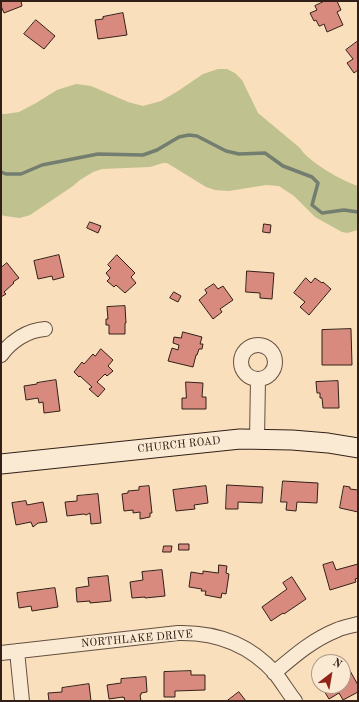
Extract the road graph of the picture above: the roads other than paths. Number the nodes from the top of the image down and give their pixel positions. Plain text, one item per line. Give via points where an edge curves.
1 (45, 329) dead end
2 (1, 355) edge
3 (258, 379) dead end
4 (256, 439) junction
5 (358, 448) edge
6 (1, 464) edge
7 (358, 624) edge
8 (17, 651) junction
9 (1, 653) edge
10 (274, 673) junction
11 (22, 701) edge
12 (295, 701) edge

1 - 2 street via 38,329 14,340
3 - 4 street
4 - 5 street, CHURCH ROAD via 313,442
4 - 6 street, CHURCH ROAD
7 - 10 street via 338,630 305,646
8 - 9 street, NORTHLAKE DRIVE
8 - 10 street, NORTHLAKE DRIVE via 178,633 205,634 244,647
8 - 11 street
10 - 12 street, NORTHLAKE DRIVE

